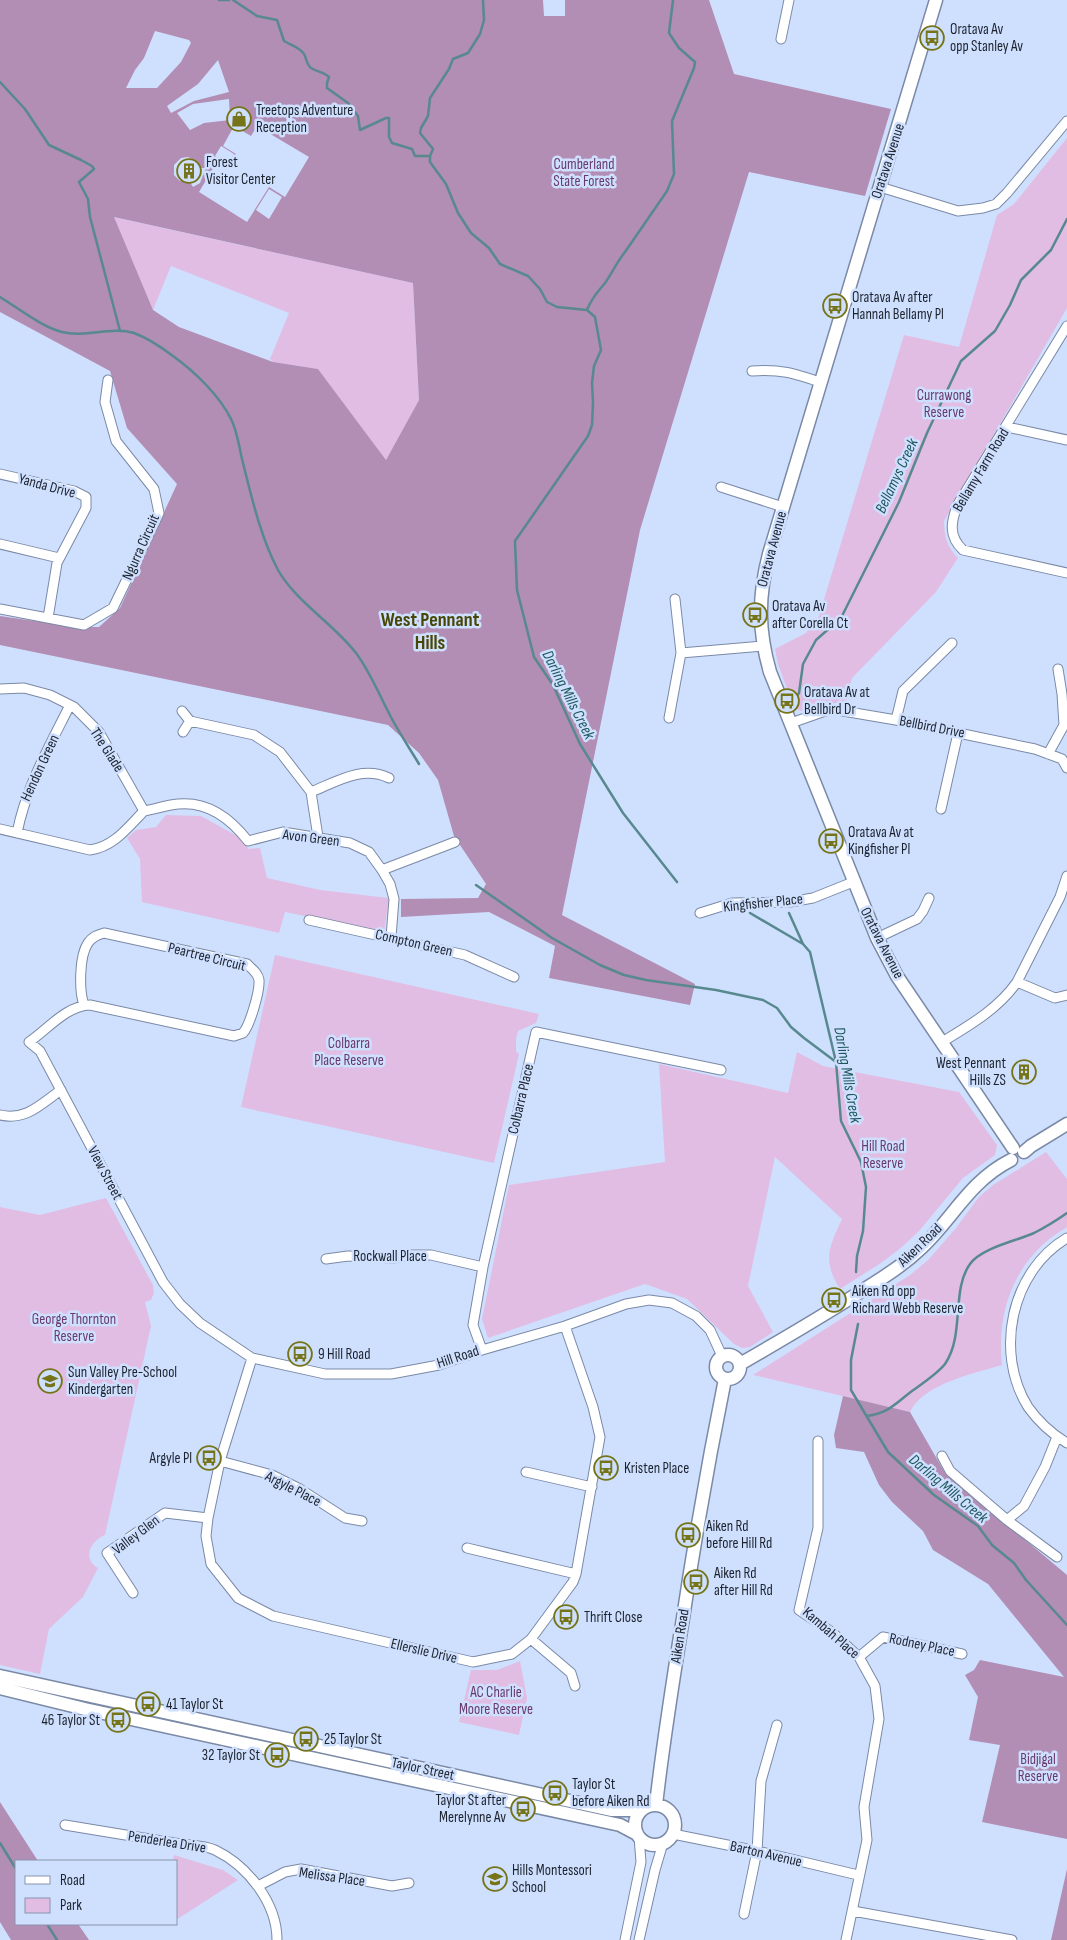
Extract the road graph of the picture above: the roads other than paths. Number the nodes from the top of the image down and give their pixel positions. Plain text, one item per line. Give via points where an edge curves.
1 (789, 0) edge
2 (936, 0) edge
3 (781, 39) dead end
4 (1067, 120) edge
5 (880, 187) junction
6 (1067, 326) edge
7 (752, 371) dead end
8 (108, 380) dead end
9 (820, 382) junction
10 (1006, 427) junction
11 (1067, 440) edge
12 (0, 474) edge
13 (721, 487) dead end
14 (783, 506) junction
15 (0, 544) edge
16 (59, 558) junction
17 (1067, 573) edge
18 (674, 599) dead end
19 (0, 609) edge
20 (48, 618) junction
21 (952, 643) dead end
22 (763, 646) junction
23 (681, 653) junction
24 (1058, 670) dead end
25 (0, 689) edge
26 (70, 706) junction
27 (182, 712) dead end
28 (669, 718) dead end
29 (896, 720) junction
30 (190, 721) junction
31 (791, 722) junction
32 (183, 732) dead end
33 (958, 733) junction
34 (1048, 754) junction
35 (1067, 768) edge
36 (389, 778) dead end
37 (311, 792) junction
38 (941, 809) dead end
39 (144, 811) junction
40 (0, 829) edge
41 (17, 833) junction
42 (318, 837) junction
43 (455, 842) dead end
44 (382, 870) junction
45 (1067, 876) edge
46 (853, 882) junction
47 (929, 898) dead end
48 (700, 913) dead end
49 (309, 920) dead end
50 (391, 937) junction
51 (877, 938) junction
52 (514, 977) dead end
53 (1018, 982) junction
54 (1067, 995) edge
55 (84, 1005) junction
56 (942, 1042) junction
57 (721, 1070) dead end
58 (61, 1090) junction
59 (0, 1115) edge
60 (1067, 1124) edge
61 (1016, 1153) junction
62 (1067, 1238) edge
63 (326, 1259) dead end
64 (484, 1267) junction
65 (180, 1304) joint
66 (565, 1326) junction
67 (482, 1350) junction
68 (722, 1356) junction
69 (252, 1358) junction
70 (740, 1364) junction
71 (726, 1379) junction
72 (1057, 1437) junction
73 (818, 1441) dead end
74 (1067, 1443) edge
75 (942, 1456) dead end
76 (220, 1462) junction
77 (526, 1472) dead end
78 (592, 1487) junction
79 (208, 1518) junction
80 (1007, 1520) junction
81 (362, 1521) dead end
82 (467, 1548) dead end
83 (1057, 1557) dead end
84 (576, 1574) junction
85 (133, 1593) dead end
86 (531, 1639) junction
87 (962, 1654) dead end
88 (859, 1656) junction
89 (0, 1676) edge
90 (575, 1686) dead end
91 (0, 1688) edge
92 (777, 1725) dead end
93 (656, 1805) junction
94 (642, 1810) junction
95 (65, 1825) dead end
96 (638, 1835) junction
97 (668, 1839) junction
98 (757, 1851) junction
99 (858, 1875) junction
100 (410, 1883) dead end
101 (258, 1886) junction
102 (853, 1911) junction
103 (744, 1914) dead end
104 (979, 1937) edge
105 (277, 1940) edge
106 (625, 1940) edge
107 (639, 1940) edge
108 (846, 1940) edge
109 (1012, 1940) edge

1 - 3 street
2 - 5 street, Oratava Avenue
4 - 5 street via 996,204 958,211
5 - 9 street, Oratava Avenue
6 - 10 street, Bellamy Farm Road
7 - 9 street via 773,369
8 - 20 street, Ngurra Circuit via 105,402 116,441 154,489 159,513 113,608 84,624
9 - 14 street, Oratava Avenue
10 - 11 street
10 - 17 street, Bellamy Farm Road via 958,504 952,520 954,538 963,550 974,554
12 - 16 street, Yanda Drive via 74,491 86,497 86,508
13 - 14 street
14 - 22 street, Oratava Avenue via 761,589 759,606
15 - 16 street
16 - 20 street, Yanda Drive
18 - 23 street
19 - 20 street, Ngurra Circuit
21 - 29 street via 903,690
22 - 23 street
22 - 31 street, Oratava Avenue
23 - 28 street
24 - 34 street via 1064,725
25 - 26 street, The Glade via 24,688 50,695
26 - 39 street, The Glade via 99,732
26 - 41 street, Hendon Green via 32,783
27 - 30 street
29 - 31 street, Bellbird Drive via 831,709
29 - 33 street, Bellbird Drive
30 - 32 street
30 - 37 street via 254,735 280,752
31 - 46 street, Oratava Avenue
33 - 34 street, Bellbird Drive
33 - 38 street
34 - 35 street, Bellbird Drive via 1062,759
36 - 37 street via 363,772
37 - 42 street
39 - 41 street via 114,841 100,849 90,850
39 - 42 street, Avon Green via 179,804 204,806 226,818 248,842 283,832
40 - 41 street
42 - 44 street, Avon Green via 350,843 369,852
43 - 44 street
44 - 50 street, Avon Green via 394,899
45 - 53 street
46 - 48 street, Kingfisher Place via 813,898 790,902 732,903
46 - 51 street, Oratava Avenue
47 - 51 street via 917,919
49 - 50 street, Compton Green
50 - 52 street, Compton Green via 465,955
51 - 56 street, Oratava Avenue via 897,976
53 - 54 street via 1055,998
53 - 56 street via 996,1007
55 - 55 street, Peartree Circuit via 234,1036 248,1028 259,981 247,964 104,933 88,942 84,951 81,995
55 - 58 street, View Street via 57,1020 29,1042 40,1051
56 - 61 street, Oratava Avenue
57 - 64 street, Colbarra Place via 536,1032
58 - 59 street via 21,1116
58 - 65 street, View Street via 163,1282
60 - 61 street, Aiken Road
61 - 70 street, Aiken Road via 965,1195 932,1237 902,1263 815,1321
62 - 72 street via 1056,1244 1026,1280 1010,1330 1011,1358 1017,1382 1028,1406
63 - 64 street, Rockwall Place via 431,1255
64 - 67 street, Colbarra Place via 473,1325
65 - 69 street, Hill Road via 200,1323
66 - 67 street, Hill Road
66 - 68 street, Hill Road via 636,1301 662,1301 696,1316 710,1330
66 - 78 street, Ellerslie Drive via 600,1437
67 - 69 street, Hill Road via 439,1365 391,1374 325,1374
68 - 70 street via 732,1355
68 - 71 street via 716,1368
69 - 76 street, Ellerslie Drive
70 - 71 street via 739,1373
71 - 93 street, Aiken Road via 686,1594 662,1745
72 - 74 street
72 - 80 street via 1024,1506
73 - 88 street, Kambah Place via 818,1528 800,1610 834,1633
75 - 80 street via 950,1471
76 - 79 street, Ellerslie Drive
76 - 81 street, Argyle Place via 272,1475 345,1518
77 - 78 street
78 - 84 street, Ellerslie Drive
79 - 85 street, Valley Glen via 165,1513 107,1552
79 - 86 street, Ellerslie Drive via 206,1536 211,1564 238,1598 274,1616 473,1662 512,1654
80 - 83 street
82 - 84 street
84 - 86 street, Ellerslie Drive
86 - 90 street via 571,1673
87 - 88 street, Rodney Place via 882,1637
88 - 99 street, Kambah Place via 875,1686 878,1719 864,1807 867,1840
89 - 94 street, Taylor Street via 611,1810
91 - 96 street, Taylor Street via 620,1825
92 - 98 street via 762,1781
93 - 94 street
93 - 97 street via 673,1815 675,1828
94 - 96 street via 636,1821
95 - 101 street, Penderlea Drive via 214,1850 245,1871
96 - 97 street via 650,1844
96 - 106 street via 641,1862
97 - 98 street, Barton Avenue
97 - 107 street via 655,1870
98 - 99 street, Barton Avenue
98 - 103 street
99 - 102 street, Kambah Place
100 - 101 street, Melissa Place via 392,1886 301,1869 285,1872
101 - 105 street, Penderlea Drive via 272,1914
102 - 104 street
102 - 108 street, Kambah Place
104 - 109 street

